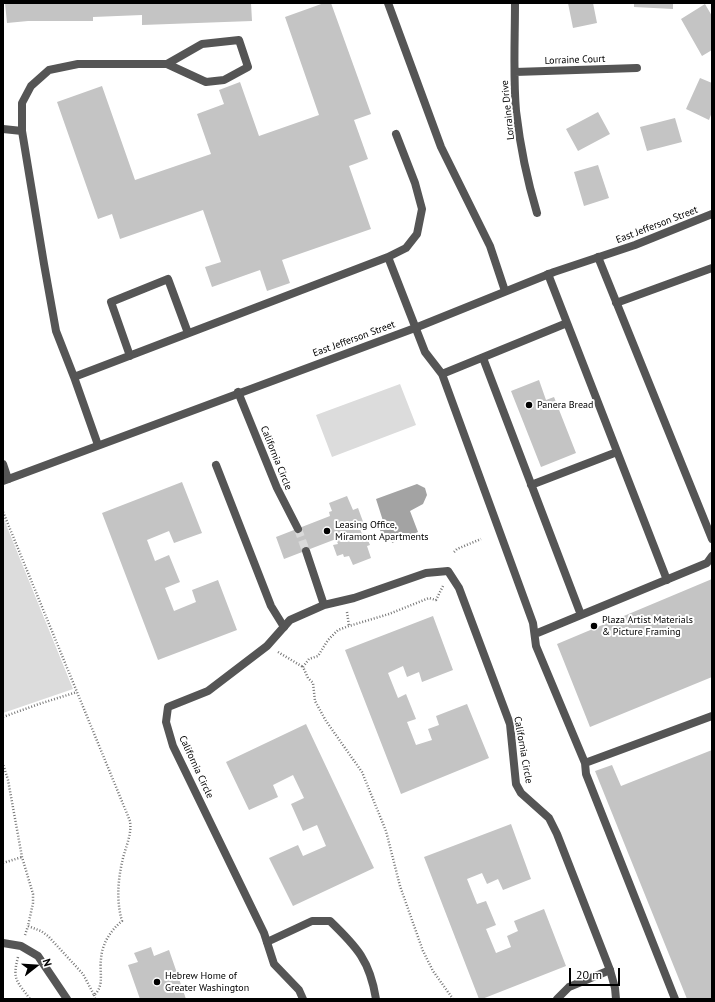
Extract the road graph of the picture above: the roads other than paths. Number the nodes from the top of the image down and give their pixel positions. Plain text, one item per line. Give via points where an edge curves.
1 (388, 3) edge
2 (516, 3) edge
3 (167, 64) junction
4 (637, 68) dead end
5 (515, 72) junction
6 (3, 129) edge
7 (22, 131) junction
8 (396, 134) dead end
9 (537, 213) dead end
10 (712, 214) edge
11 (388, 257) junction
12 (598, 257) junction
13 (712, 268) edge
14 (548, 274) junction
15 (506, 291) junction
16 (616, 303) junction
17 (567, 323) junction
18 (415, 328) junction
19 (188, 333) junction
20 (130, 356) junction
21 (483, 358) junction
22 (442, 374) junction
23 (74, 377) junction
24 (238, 392) junction
25 (98, 445) junction
26 (617, 452) junction
27 (3, 464) edge
28 (216, 465) dead end
29 (6, 480) edge
30 (531, 485) junction
31 (298, 529) tunnel mouth
32 (712, 539) edge
33 (306, 551) tunnel mouth
34 (712, 556) edge
35 (667, 580) junction
36 (324, 605) junction
37 (581, 615) junction
38 (284, 626) junction
39 (535, 634) junction
40 (712, 716) edge
41 (585, 763) junction
42 (267, 942) junction
43 (3, 944) edge
44 (610, 970) junction
45 (67, 999) edge
46 (303, 999) edge
47 (376, 999) edge
48 (557, 999) edge
49 (616, 999) edge
50 (675, 999) edge

1 - 15 street via 441,147 490,246
2 - 5 street, Lorraine Drive
3 - 3 street via 206,82 224,80 248,67 239,40 202,44
3 - 7 street via 78,64 49,70 31,86 22,103
4 - 5 street, Lorraine Court
5 - 9 street, Lorraine Drive via 516,111 528,184
6 - 7 street
7 - 23 street via 56,331
8 - 11 street via 422,209 417,234 406,248
10 - 12 street, East Jefferson Street
11 - 18 street
11 - 19 street
12 - 14 street, East Jefferson Street
12 - 16 street
13 - 16 street
14 - 15 street, East Jefferson Street
14 - 17 street
15 - 18 street, East Jefferson Street
16 - 32 street
17 - 21 street
17 - 26 street
18 - 22 street via 427,356
18 - 24 street, East Jefferson Street
19 - 20 street
19 - 20 street via 168,279 111,302
20 - 23 street
21 - 22 street
21 - 30 street
22 - 39 street
23 - 25 street
24 - 25 street, East Jefferson Street
24 - 31 street, California Circle via 277,488
25 - 29 street, East Jefferson Street
26 - 30 street
26 - 35 street
27 - 29 street
28 - 38 street via 272,606
30 - 37 street
33 - 36 street
34 - 35 street via 707,563
35 - 37 street
36 - 38 street, California Circle via 290,620
36 - 44 street, California Circle via 354,598 426,573 448,571 458,588 510,724 516,784 549,818
37 - 39 street
38 - 42 street, California Circle via 267,646 208,691 168,707 166,722 173,746
39 - 41 street via 536,646
40 - 41 street
41 - 50 street via 586,774
42 - 46 street, California Circle via 274,964 299,990
42 - 47 street via 312,921 330,921 363,958 370,972
43 - 45 street via 22,946 38,956
44 - 48 street via 569,987
44 - 49 street, California Circle

